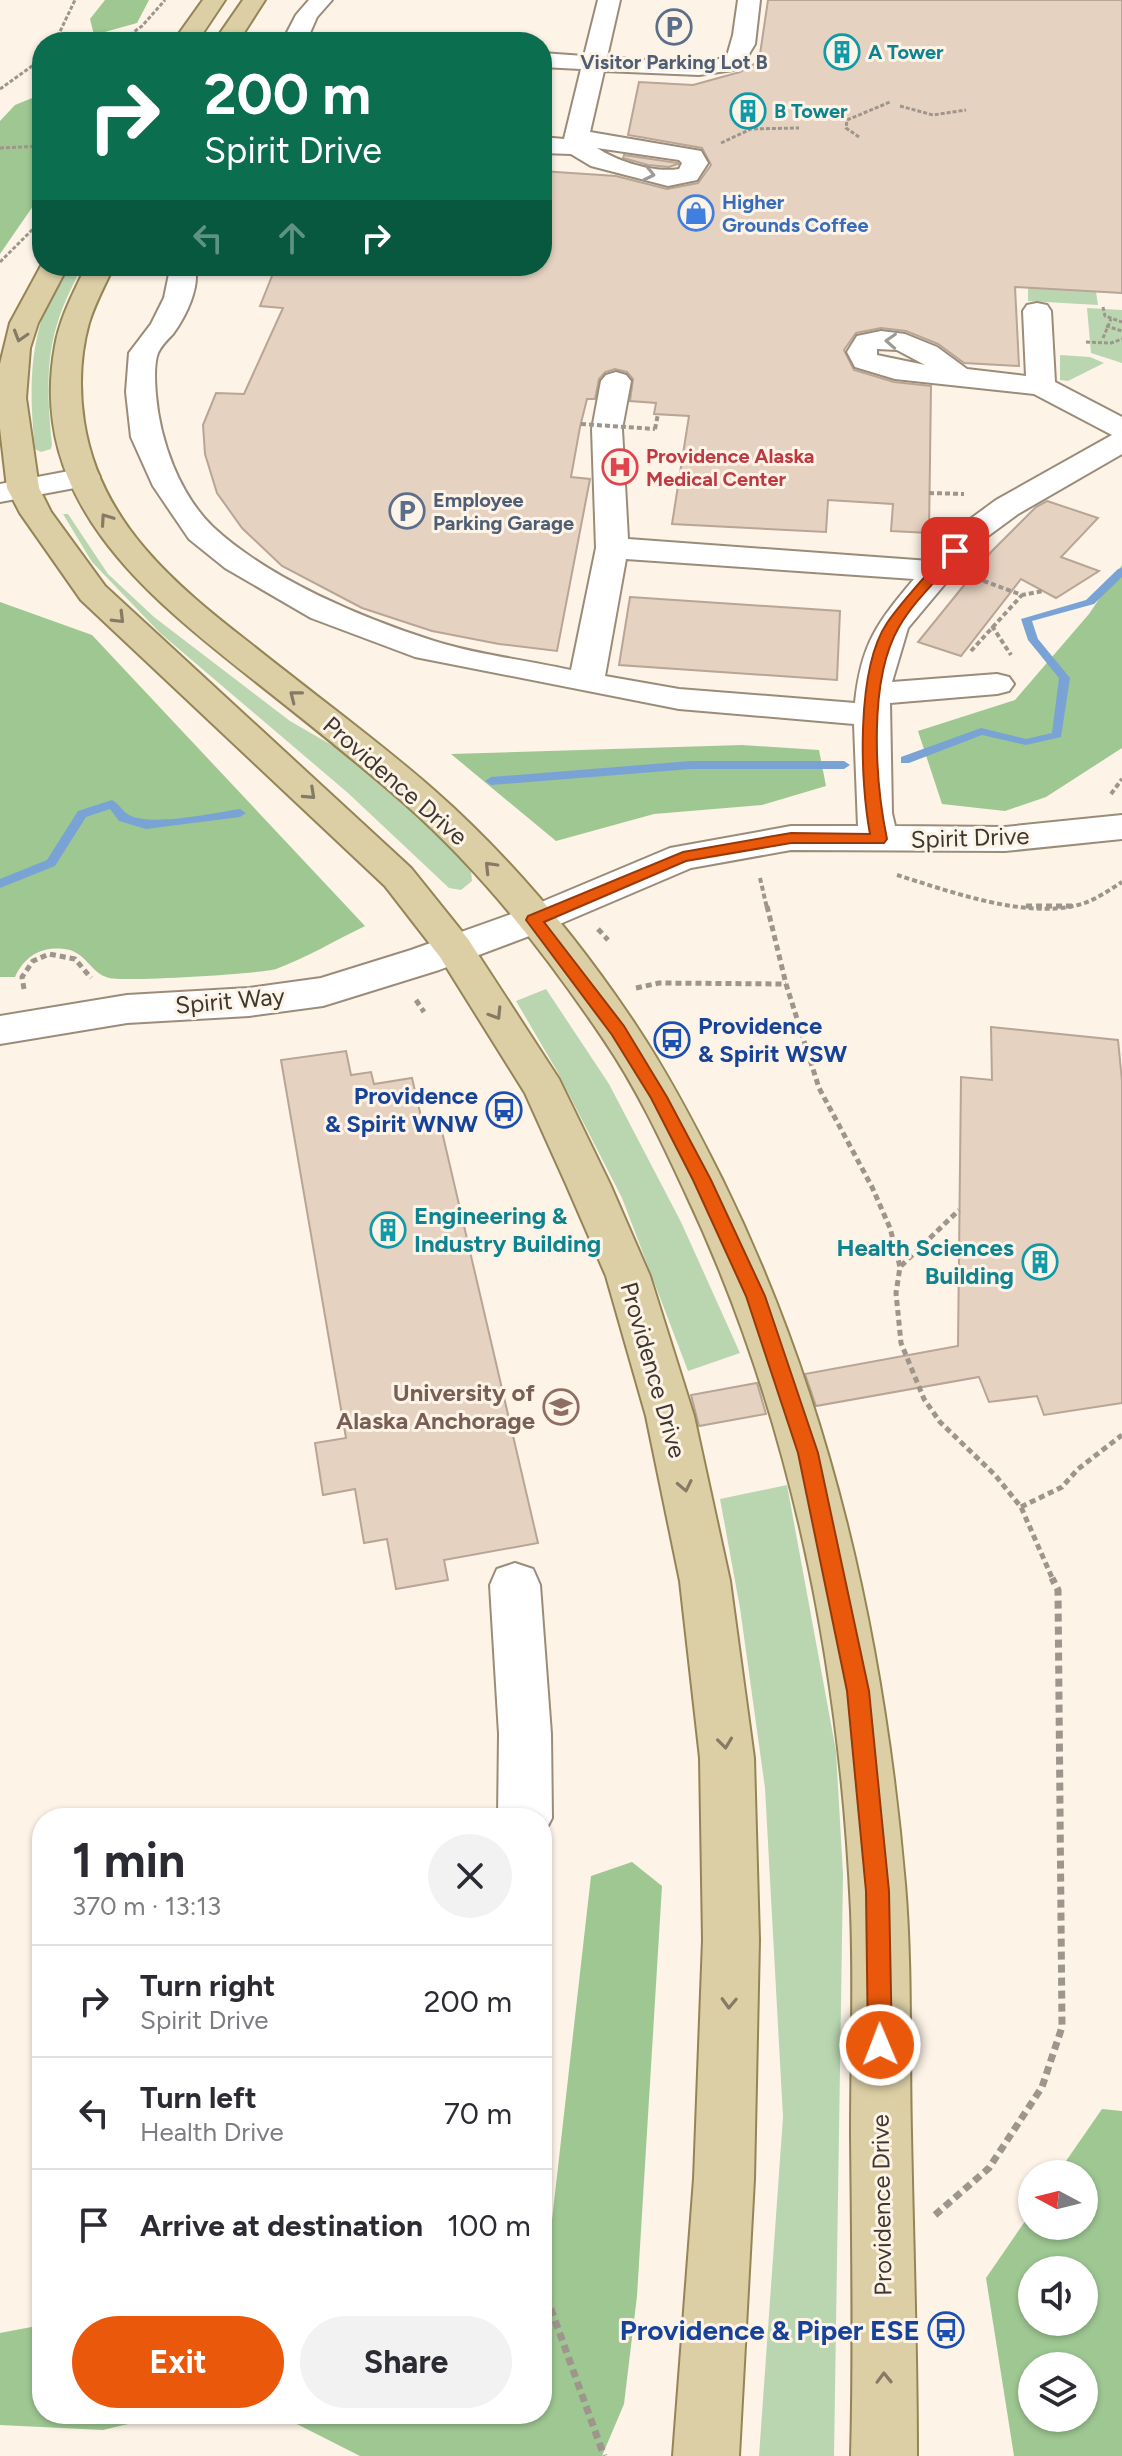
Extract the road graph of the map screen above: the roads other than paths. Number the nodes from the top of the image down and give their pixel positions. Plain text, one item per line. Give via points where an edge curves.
1 (214, 0) edge
2 (254, 0) edge
3 (321, 0) edge
4 (609, 0) edge
5 (749, 0) edge
6 (192, 32) edge
7 (233, 32) edge
8 (299, 32) edge
9 (552, 61) edge
10 (595, 63) junction
11 (552, 144) edge
12 (49, 276) edge
13 (95, 276) edge
14 (183, 276) edge
15 (1037, 311) dead end
16 (958, 376) dead end
17 (616, 381) dead end
18 (1041, 386) junction
19 (1122, 429) edge
20 (1122, 442) edge
21 (85, 477) junction
22 (12, 491) edge
23 (612, 548) junction
24 (937, 571) junction
25 (586, 683) junction
26 (997, 684) dead end
27 (872, 704) junction
28 (1122, 827) edge
29 (881, 855) junction
30 (534, 920) junction
31 (454, 948) junction
32 (13, 1016) edge
33 (515, 1585) dead end
34 (525, 1808) edge
35 (706, 2456) edge
36 (884, 2456) edge

1 - 6 main road
2 - 7 main road
3 - 8 street
4 - 10 street
5 - 10 street via 742,53 732,64 705,68
9 - 10 street
10 - 11 street via 577,142
12 -> 22 main road, Providence Drive via 16,348
13 - 21 main road, Providence Drive via 75,320 68,353 68,417
14 - 25 street via 164,326 143,353 141,392 146,437 168,486 200,532 236,561 323,611 427,650
15 - 18 street
16 - 18 street
17 - 23 street via 607,429
18 - 19 street
20 - 24 street via 1007,507 969,535
21 - 22 street
30 -> 21 main road, Providence Drive via 502,879 428,804 178,603 123,544 94,502
22 -> 31 main road, Providence Drive via 93,593 398,877
23 - 24 street
23 - 25 street
24 - 27 street via 892,626 881,652
25 - 27 street via 679,699
26 - 27 street
27 - 29 street via 874,813
28 - 29 street, Spirit Drive
29 - 30 street, Spirit Drive via 791,838 683,857
30 - 31 street, Spirit Drive
36 -> 30 main road, Providence Drive via 878,1891 858,1691 808,1453 756,1296 702,1180 618,1031
31 - 32 street, Spirit Way via 323,992 249,1002
31 -> 35 main road, Providence Drive via 544,1090 628,1276 670,1416 705,1581 727,1758 731,1940 724,2179
33 - 34 street

